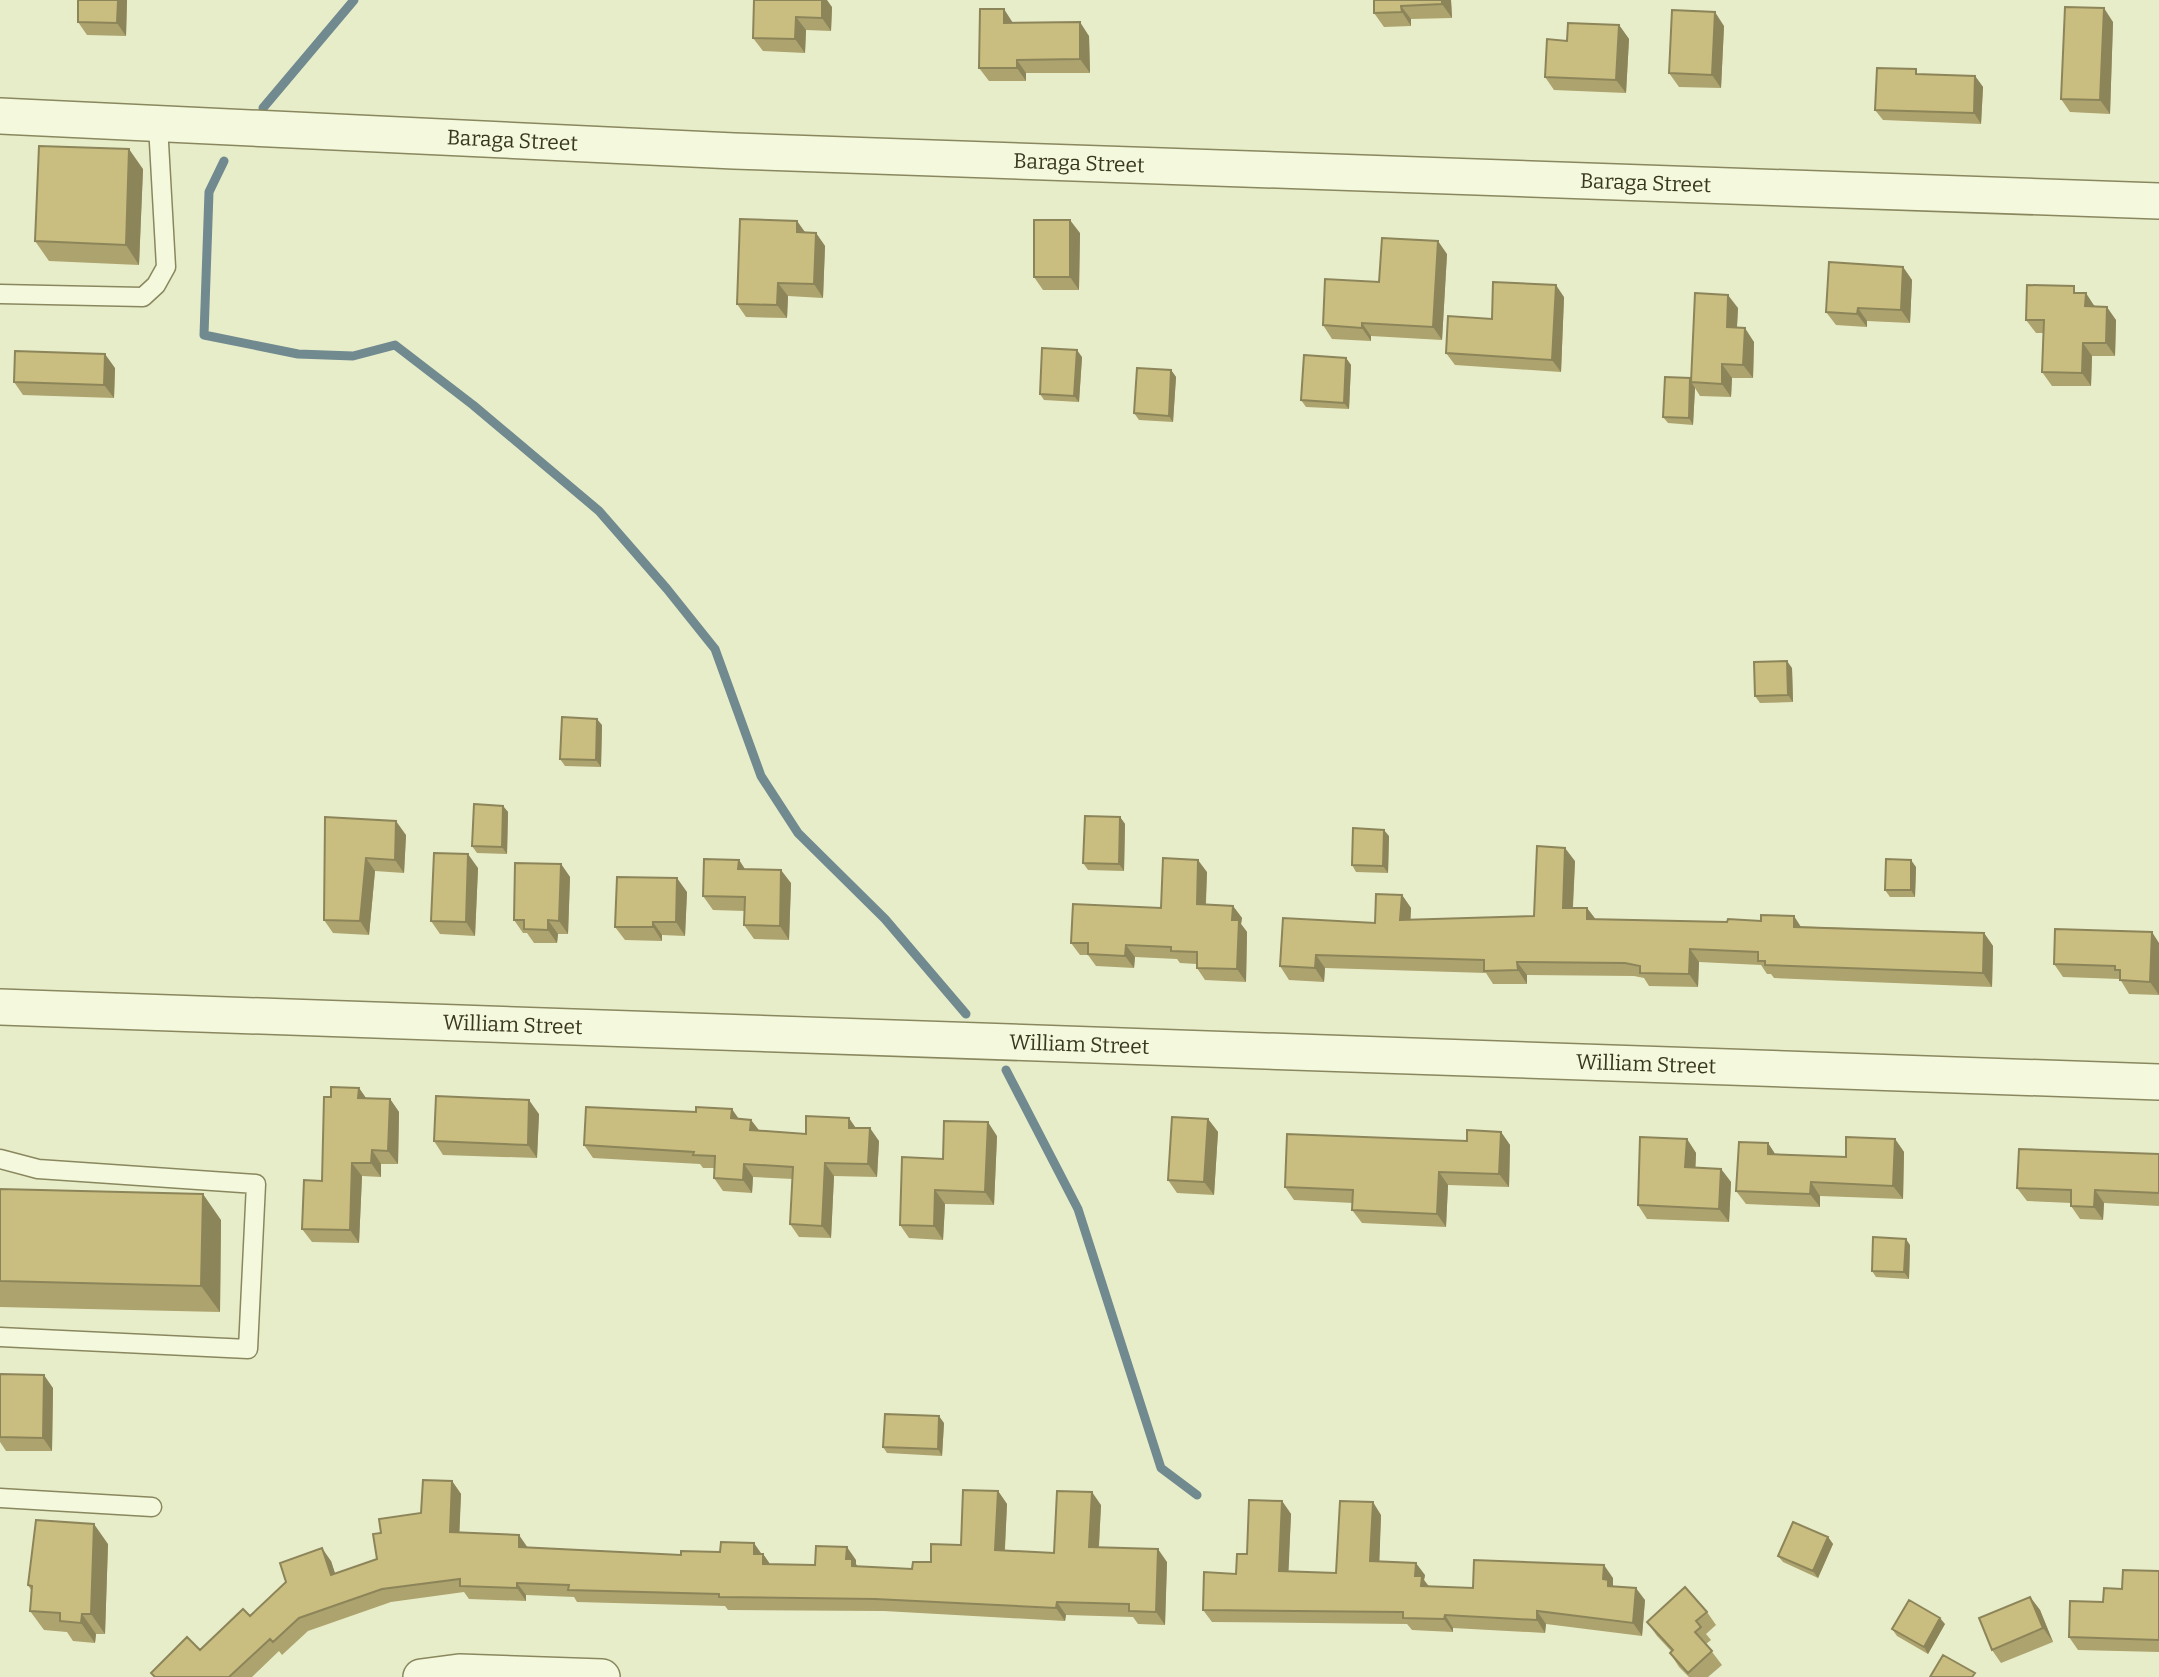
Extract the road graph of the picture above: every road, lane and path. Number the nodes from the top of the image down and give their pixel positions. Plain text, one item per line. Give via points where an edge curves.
1 (0, 116) edge
2 (158, 125) junction
3 (2159, 201) edge
4 (0, 295) edge
5 (0, 1007) edge
6 (2159, 1082) edge
7 (0, 1159) edge
8 (0, 1337) edge
9 (0, 1498) edge
10 (152, 1507) dead end
11 (421, 1677) edge
12 (602, 1677) edge

1 - 2 street, Baraga Street
2 - 3 street, Baraga Street via 762,152
2 - 4 lane via 166,267 156,285 143,298
5 - 6 street, William Street
7 - 8 lane via 38,1169 256,1184 248,1349
9 - 10 lane
11 - 12 street via 459,1672

